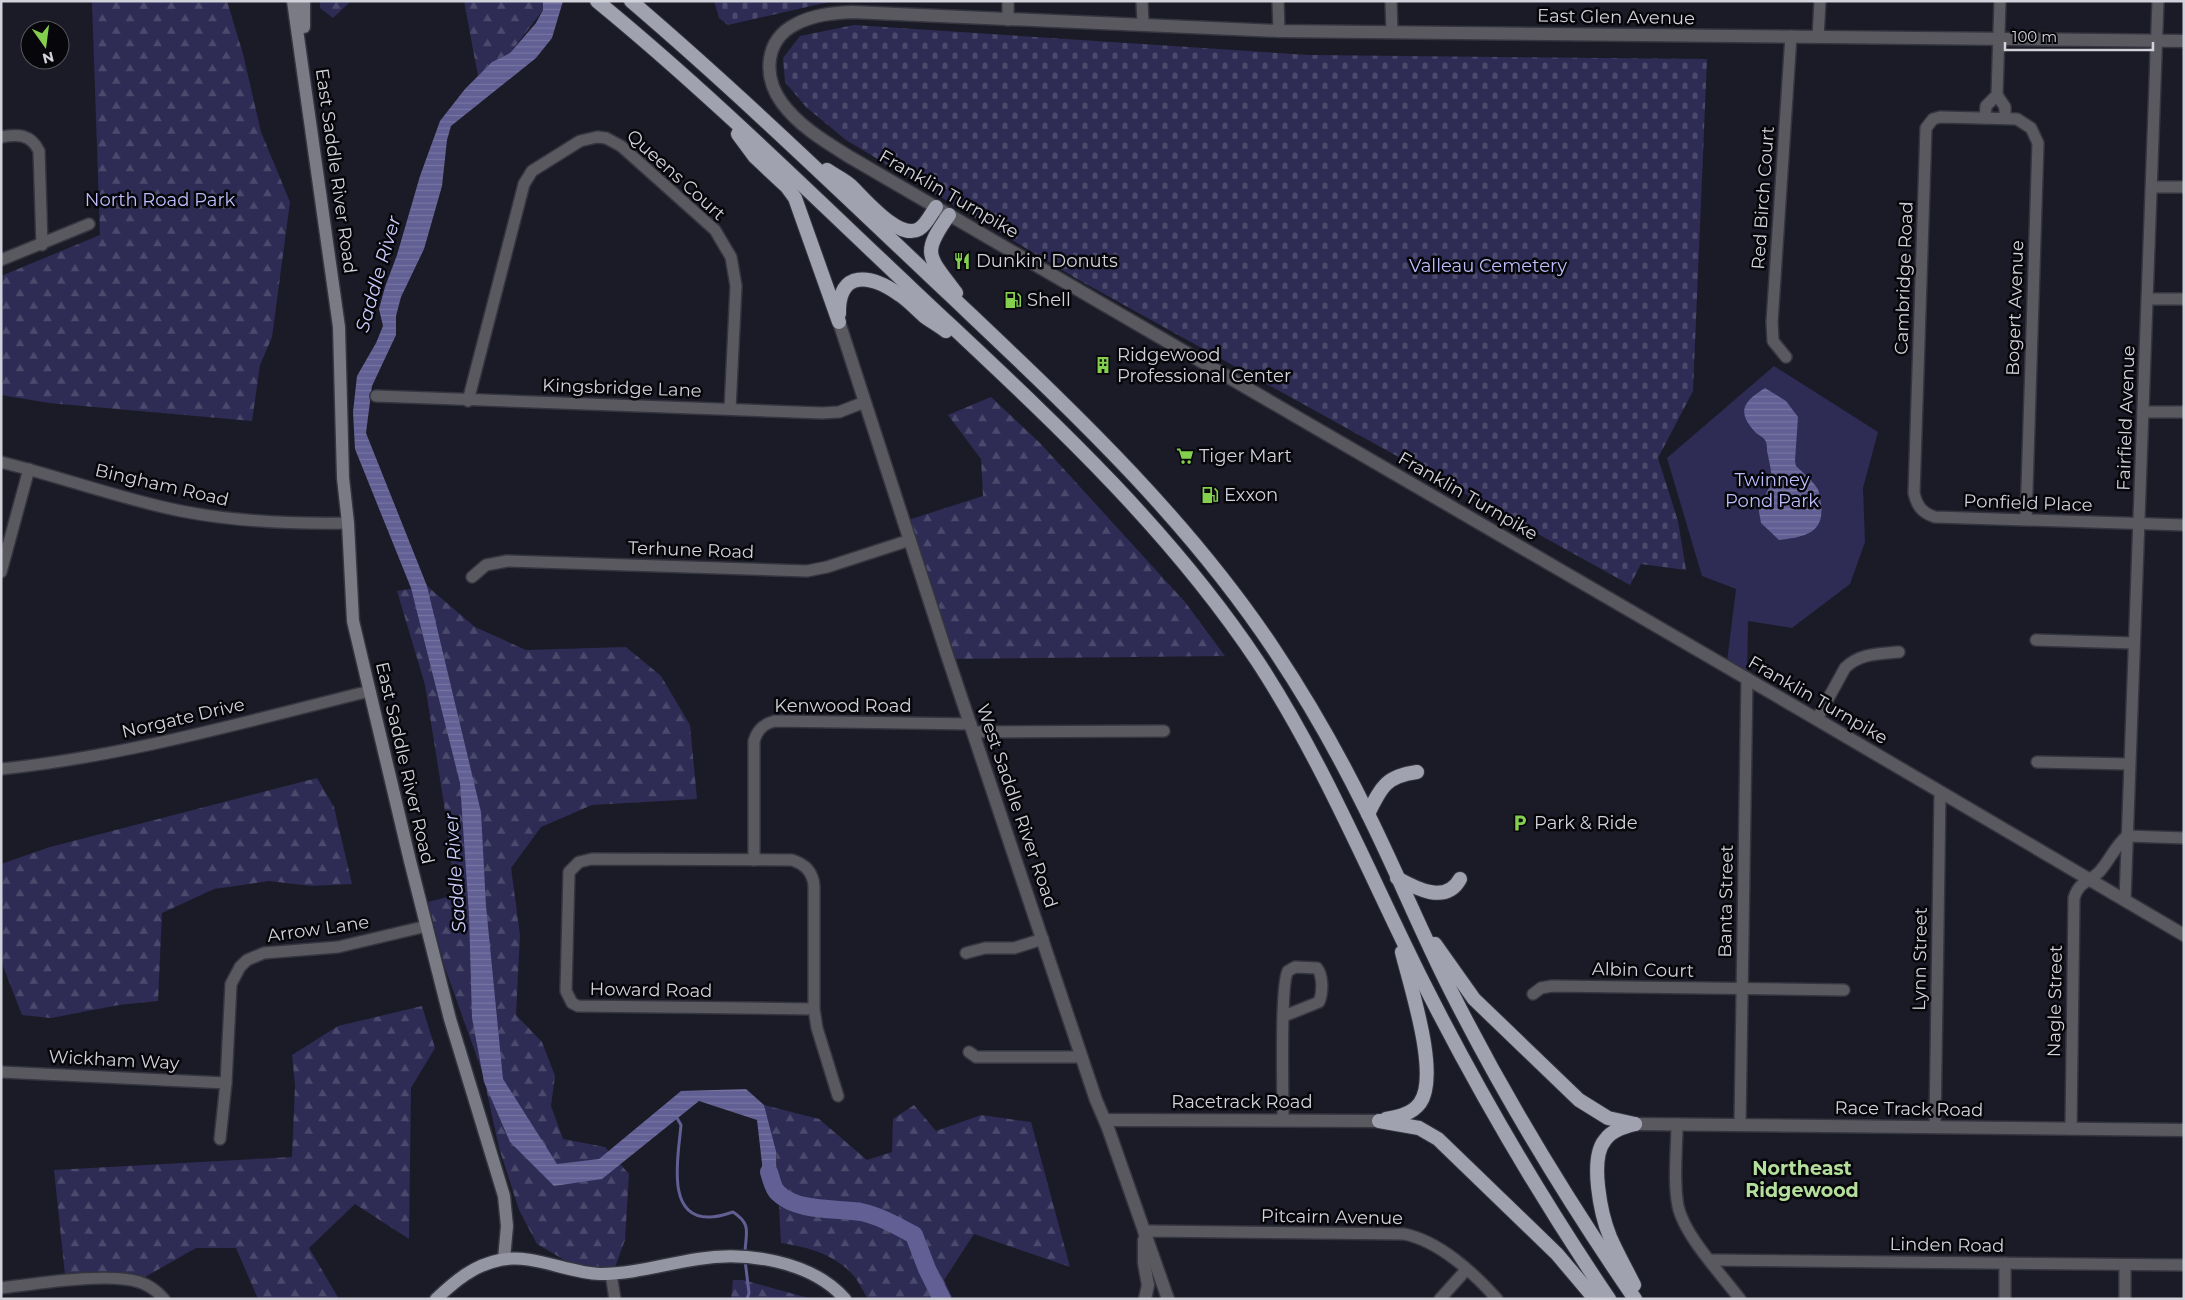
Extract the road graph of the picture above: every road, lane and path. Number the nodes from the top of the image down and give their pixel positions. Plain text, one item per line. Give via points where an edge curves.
1 (294, 1) edge
2 (304, 1) edge
3 (597, 1) edge
4 (631, 1) edge
5 (1008, 1) edge
6 (1142, 1) edge
7 (1278, 1) edge
8 (1391, 1) edge
9 (1820, 1) edge
10 (2000, 1) edge
11 (2158, 1) edge
12 (1008, 20) junction
13 (1143, 25) junction
14 (1279, 31) junction
15 (1392, 32) junction
16 (1791, 36) junction
17 (1818, 37) junction
18 (1999, 40) junction
19 (2157, 41) junction
20 (2184, 41) edge
21 (770, 58) joint
22 (303, 62) junction
23 (1997, 95) junction
24 (717, 106) junction
25 (1985, 118) junction
26 (2005, 118) junction
27 (1, 137) edge
28 (794, 148) junction
29 (2152, 187) junction
30 (2184, 187) edge
31 (936, 207) junction
32 (949, 215) junction
33 (89, 224) dead end
34 (42, 245) junction
35 (1, 260) edge
36 (2148, 299) junction
37 (2184, 299) edge
38 (977, 321) junction
39 (839, 322) junction
40 (980, 354) junction
41 (1786, 357) dead end
42 (376, 396) dead end
43 (468, 401) junction
44 (865, 402) junction
45 (730, 409) junction
46 (2143, 412) junction
47 (2184, 412) edge
48 (1, 462) edge
49 (30, 469) junction
50 (1914, 493) joint
51 (2026, 520) junction
52 (348, 523) junction
53 (2139, 524) junction
54 (2184, 525) edge
55 (910, 540) junction
56 (1, 572) edge
57 (472, 578) dead end
58 (2036, 640) dead end
59 (2134, 642) junction
60 (1899, 652) dead end
61 (1747, 678) junction
62 (370, 691) junction
63 (1816, 719) junction
64 (972, 728) junction
65 (1164, 731) dead end
66 (2037, 762) dead end
67 (2129, 764) junction
68 (1, 769) edge
69 (1417, 772) dead end
70 (1940, 792) junction
71 (1368, 814) junction
72 (2127, 836) junction
73 (2184, 838) edge
74 (754, 860) junction
75 (1397, 878) junction
76 (1460, 879) dead end
77 (2089, 879) junction
78 (2125, 900) junction
79 (1412, 911) junction
80 (1393, 920) junction
81 (426, 926) junction
82 (2184, 934) edge
83 (1043, 939) junction
84 (966, 953) dead end
85 (1742, 989) junction
86 (1844, 990) dead end
87 (1533, 994) dead end
88 (814, 1009) junction
89 (1284, 1016) junction
90 (969, 1052) dead end
91 (1082, 1057) junction
92 (1, 1072) edge
93 (226, 1083) junction
94 (838, 1096) dead end
95 (1283, 1119) junction
96 (1105, 1120) junction
97 (1379, 1121) junction
98 (1634, 1124) junction
99 (1678, 1124) junction
100 (1740, 1125) junction
101 (1935, 1127) junction
102 (2071, 1128) junction
103 (2184, 1130) edge
104 (220, 1139) dead end
105 (1144, 1233) junction
106 (504, 1259) junction
107 (1711, 1260) junction
108 (2005, 1263) junction
109 (2125, 1265) junction
110 (2184, 1266) edge
111 (1466, 1270) junction
112 (611, 1274) junction
113 (1, 1288) edge
114 (164, 1299) edge
115 (436, 1299) edge
116 (615, 1299) edge
117 (845, 1299) edge
118 (1145, 1299) edge
119 (1168, 1299) edge
120 (1440, 1299) edge
121 (1497, 1299) edge
122 (1595, 1299) edge
123 (1609, 1299) edge
124 (1635, 1299) edge
125 (1642, 1299) edge
126 (1740, 1299) edge
127 (2005, 1299) edge
128 (2125, 1299) edge

1 - 22 main road, East Saddle River Road
2 - 22 main road, East Saddle River Road
3 - 24 highway
4 - 28 highway
5 - 12 street
6 - 13 street
7 - 14 street
8 - 15 street
9 - 17 street
10 - 18 street
11 - 19 street, Fairfield Avenue
12 - 13 street, East Glen Avenue
12 - 21 street, East Glen Avenue via 866,12 828,14 789,28 776,42
13 - 14 street, East Glen Avenue
14 - 15 street, East Glen Avenue
15 - 16 street, East Glen Avenue
16 - 17 street, East Glen Avenue
16 - 41 street, Red Birch Court via 1772,322 1773,341
17 - 18 street, East Glen Avenue
18 - 19 street, East Glen Avenue
18 - 23 street
19 - 20 street, East Glen Avenue
19 - 29 street, Fairfield Avenue
21 - 31 street, Franklin Turnpike via 770,74 777,95 803,125 848,156
22 - 52 main road, East Saddle River Road via 339,327 343,478
23 - 25 street via 1986,106
23 - 26 street via 2005,107
24 - 39 highway via 755,157 795,198
24 - 40 highway
25 - 26 street, Bogert Avenue
25 - 50 street, Cambridge Road via 1940,117 1933,119 1926,128
26 - 51 street, Bogert Avenue via 2025,123 2038,143
27 - 34 street via 25,136 39,152
28 - 31 highway via 848,184 899,228 920,229
28 - 38 highway
29 - 30 street
29 - 36 street, Fairfield Avenue
31 - 32 street, Franklin Turnpike
32 - 38 highway via 932,240 932,258
32 - 61 street, Franklin Turnpike
33 - 34 street
34 - 35 street
36 - 37 street
36 - 46 street, Fairfield Avenue
38 - 71 highway via 1114,453 1216,568 1298,686
39 - 40 highway via 839,298 843,289 850,282 867,280 900,295 924,316
39 - 44 street, West Saddle River Road
40 - 80 highway via 1136,506 1228,619 1311,749
42 - 43 street, Kingsbridge Lane
43 - 45 street, Kingsbridge Lane
43 - 45 street, Queens Court via 526,179 532,170 580,141 597,137 621,146 715,230 724,244 733,264 736,286
44 - 45 street, Kingsbridge Lane via 831,413
44 - 55 street, West Saddle River Road
46 - 47 street
46 - 53 street, Fairfield Avenue
48 - 49 street, Bingham Road
49 - 52 street, Bingham Road via 182,512 267,523
49 - 56 street
50 - 51 street, Ponfield Place via 1921,509 1935,517
51 - 53 street, Ponfield Place
52 - 62 main road, East Saddle River Road via 353,620
53 - 54 street, Ponfield Place
53 - 59 street, Fairfield Avenue
55 - 57 street, Terhune Road via 827,567 807,570 506,561 486,565
55 - 64 street, West Saddle River Road
58 - 59 street
59 - 67 street, Fairfield Avenue
60 - 63 street via 1851,662
61 - 63 street, Franklin Turnpike
61 - 85 street, Banta Street
62 - 68 street, Norgate Drive via 132,749
62 - 81 main road, East Saddle River Road
63 - 70 street, Franklin Turnpike
64 - 65 street
64 - 74 street, Kenwood Road via 767,723 760,728 754,742
64 - 83 street, West Saddle River Road
66 - 67 street
67 - 72 street, Fairfield Avenue
69 - 71 highway via 1402,774 1388,781
70 - 77 street, Franklin Turnpike
70 - 101 street, Lynn Street
71 - 75 highway
72 - 73 street
72 - 77 street via 2101,870
72 - 78 street, Fairfield Avenue
74 - 88 street via 792,860 811,873 814,886
74 - 88 street, Howard Road via 592,859 575,864 567,876 568,997 572,1003 585,1008
75 - 76 highway via 1434,893 1450,890
75 - 79 highway
77 - 78 street, Franklin Turnpike
77 - 102 street, Nagle Street via 2076,890 2074,902
78 - 82 street, Franklin Turnpike
79 - 98 highway via 1466,989 1498,1023 1586,1106 1608,1118
79 - 124 highway via 1468,1025 1520,1120
80 - 97 highway via 1419,1018 1426,1083 1421,1101 1413,1109 1401,1116
80 - 123 highway via 1493,1114
81 - 93 street, Arrow Lane via 338,947 264,953 247,960 231,984
81 - 106 main road, East Saddle River Road via 450,1019 504,1196 507,1226
83 - 84 street via 1014,948 985,948
83 - 91 street, West Saddle River Road
85 - 86 street, Albin Court
85 - 87 street, Albin Court via 1552,986
85 - 100 street, Banta Street
88 - 94 street
89 - 89 street via 1319,1002 1321,984 1317,968 1295,967 1288,971
89 - 95 street
90 - 91 street via 976,1057
91 - 96 street, West Saddle River Road
92 - 93 street, Wickham Way
93 - 104 street, Arrow Lane
95 - 96 street, Racetrack Road
95 - 97 street, Racetrack Road
96 - 105 street, West Saddle River Road
97 - 122 highway via 1419,1128 1438,1139 1552,1249
98 - 99 street, Race Track Road
98 - 125 highway via 1613,1132 1603,1142 1597,1168 1606,1227
99 - 100 street, Race Track Road
99 - 107 street via 1678,1207 1685,1224
100 - 101 street, Race Track Road
101 - 102 street, Race Track Road
102 - 103 street, Race Track Road
105 - 111 street, Pitcairn Avenue via 1404,1234 1427,1241
105 - 118 street via 1148,1284
105 - 119 street, West Saddle River Road
106 - 112 main road
106 - 115 main road via 472,1270
107 - 108 street, Linden Road
107 - 126 street
108 - 109 street, Linden Road
108 - 127 street
109 - 110 street, Linden Road
109 - 128 street
111 - 120 street
111 - 121 street, Pitcairn Avenue
112 - 116 street
112 - 117 main road via 699,1258 737,1257 783,1263 807,1270 825,1280
113 - 114 street via 87,1279 127,1279 149,1286

